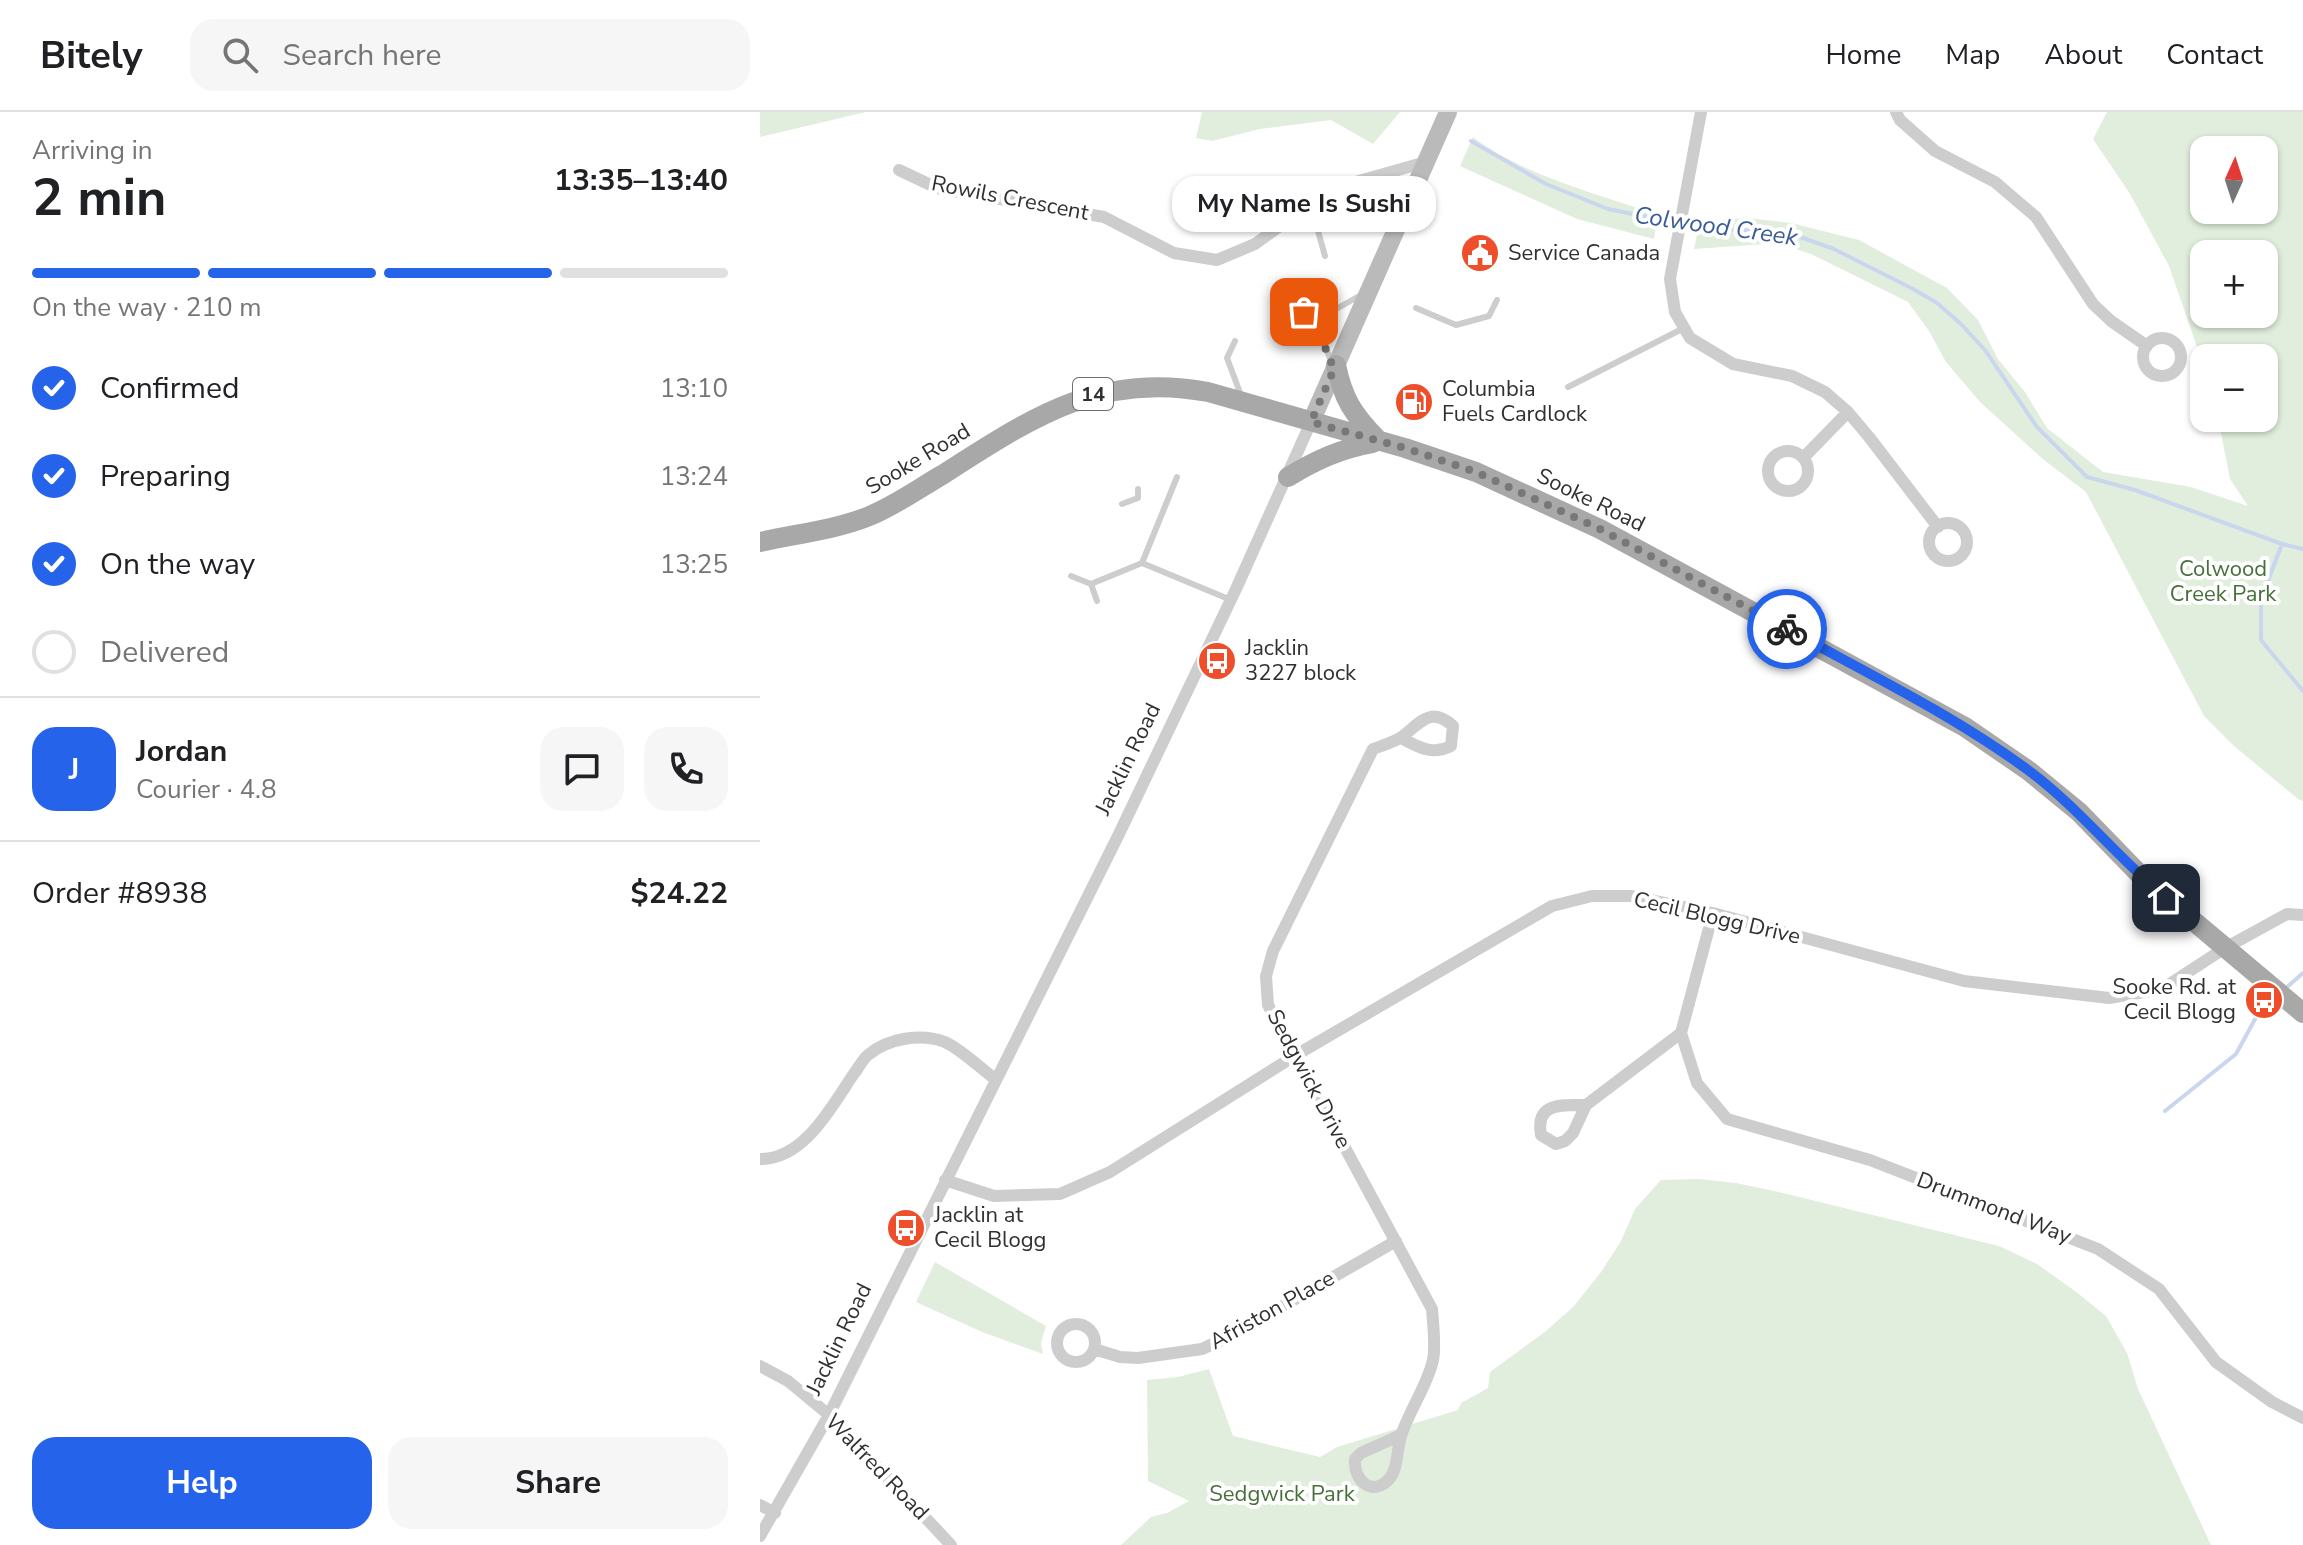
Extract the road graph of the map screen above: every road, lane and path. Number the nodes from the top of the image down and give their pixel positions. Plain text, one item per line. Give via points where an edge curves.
1 (1448, 112) edge
2 (1701, 112) edge
3 (1896, 112) edge
4 (1426, 162) junction
5 (899, 170) dead end
6 (1311, 204) junction
7 (1325, 256) dead end
8 (1369, 290) junction
9 (1497, 300) dead end
10 (1416, 308) dead end
11 (1684, 328) junction
12 (1235, 341) dead end
13 (2147, 346) dead end
14 (1335, 367) junction
15 (1568, 387) dead end
16 (1243, 402) junction
17 (1848, 412) junction
18 (1311, 422) junction
19 (1379, 442) junction
20 (1804, 457) dead end
21 (1177, 477) dead end
22 (1288, 477) junction
23 (1138, 489) dead end
24 (1122, 504) dead end
25 (1938, 527) dead end
26 (760, 542) edge
27 (1142, 563) junction
28 (1071, 576) dead end
29 (1091, 584) junction
30 (1231, 600) junction
31 (1097, 601) dead end
32 (1401, 738) dead end
33 (1713, 913) junction
34 (2303, 915) edge
35 (2225, 948) junction
36 (2303, 1013) edge
37 (1681, 1033) junction
38 (1296, 1055) junction
39 (995, 1079) junction
40 (1586, 1105) dead end
41 (760, 1159) edge
42 (945, 1180) junction
43 (1396, 1241) junction
44 (1094, 1349) dead end
45 (760, 1366) edge
46 (829, 1415) junction
47 (2303, 1418) edge
48 (1401, 1435) junction
49 (760, 1505) edge
50 (775, 1513) junction
51 (760, 1536) edge
52 (951, 1545) edge

1 - 4 main road, Jacklin Road
2 - 11 street via 1670,279 1675,312
3 - 13 street via 1935,151 1995,182 2036,217 2093,304
4 - 6 street, Rowils Crescent via 1352,183
4 - 8 main road, Jacklin Road
5 - 6 street, Rowils Crescent via 937,188 1104,217 1174,253 1217,260 1255,244
6 - 7 lane
8 - 14 main road, Jacklin Road
8 - 14 lane via 1338,308 1304,312
9 - 10 lane via 1489,316 1456,325
11 - 15 lane
11 - 17 street via 1690,338 1733,364 1792,376 1825,392
12 - 16 lane via 1227,358
14 - 18 main road, Jacklin Road
14 - 19 main road via 1354,415
16 - 18 main road, Sooke Road / 14
16 - 26 main road, Sooke Road / 14 via 1181,387 1098,393 1019,427 867,517
17 - 20 street
17 - 25 street
18 - 19 main road, Sooke Road / 14
18 - 22 street, Jacklin Road
19 - 22 main road via 1323,456
19 - 35 main road, Sooke Road / 14 via 1476,472 1600,529 1965,727 2079,812 2147,882
21 - 27 lane
22 - 30 street, Jacklin Road
23 - 24 lane via 1138,498
27 - 29 lane
27 - 30 lane
28 - 29 lane
29 - 31 lane
30 - 39 street, Jacklin Road
32 - 38 street, Sedgwick Drive via 1373,749 1273,951 1266,976 1268,1005
33 - 35 street, Cecil Blogg Drive via 1964,981 2109,998 2162,989
33 - 37 street
33 - 38 street, Cecil Blogg Drive via 1632,896 1592,896 1552,906
34 - 35 street, Cecil Blogg Drive via 2287,914
35 - 36 main road, Sooke Road / 14
37 - 40 street
37 - 47 street, Drummond Way via 1697,1083 1727,1119 1870,1160 2098,1249 2159,1289 2216,1362
38 - 42 street, Cecil Blogg Drive via 1110,1172 1060,1194 994,1196
38 - 43 street, Sedgwick Drive
39 - 41 street via 945,1043 917,1037 893,1041 867,1055 819,1124 793,1149
39 - 42 street, Jacklin Road
42 - 46 street, Jacklin Road
43 - 44 street, Afriston Place via 1202,1349 1138,1358
43 - 48 street, Sedgwick Drive via 1432,1309 1433,1360
45 - 46 street, Walfred Road
46 - 50 street, Jacklin Road
46 - 52 street, Walfred Road
48 - 48 street, Sedgwick Drive via 1355,1459 1361,1483 1371,1486 1389,1479
49 - 50 street
50 - 51 street, Jacklin Road

